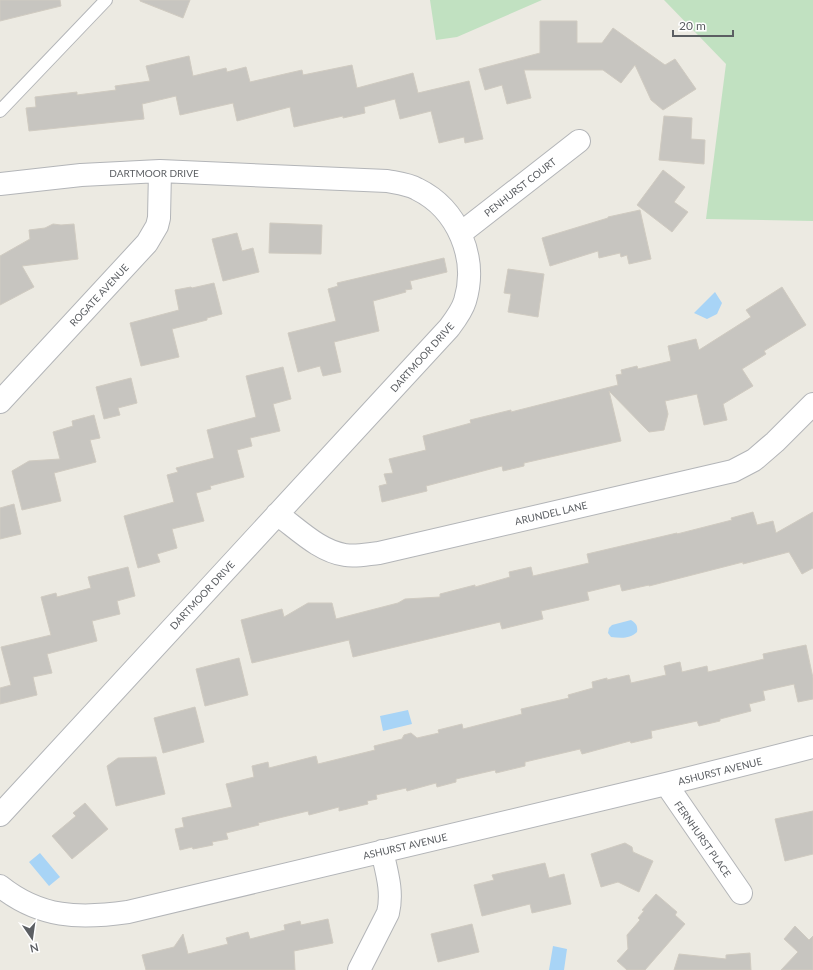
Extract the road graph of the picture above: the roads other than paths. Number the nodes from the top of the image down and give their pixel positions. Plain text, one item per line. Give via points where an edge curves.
1 (106, 0) edge
2 (0, 111) edge
3 (579, 141) dead end
4 (160, 171) junction
5 (0, 184) edge
6 (461, 233) junction
7 (0, 402) edge
8 (813, 404) edge
9 (277, 514) junction
10 (813, 747) edge
11 (666, 784) junction
12 (0, 815) edge
13 (382, 851) junction
14 (0, 886) edge
15 (741, 893) dead end
16 (359, 970) edge

1 - 2 lane
3 - 6 street, PENHURST COURT
4 - 5 street, DARTMOOR DRIVE via 81,175
4 - 6 street, DARTMOOR DRIVE via 387,181 404,184 422,192 440,205
4 - 7 street, ROGATE AVENUE via 159,218 147,243
6 - 9 street, DARTMOOR DRIVE via 466,246 469,276 465,302 459,315
8 - 9 street, ARUNDEL LANE via 754,460 733,471 379,553 347,556 332,552
9 - 12 street, DARTMOOR DRIVE
10 - 11 street, ASHURST AVENUE
11 - 13 street, ASHURST AVENUE
11 - 15 street, FERNHURST PLACE
13 - 14 street, ASHURST AVENUE via 107,915 58,914 31,905
13 - 16 street via 390,884 390,904 388,914

